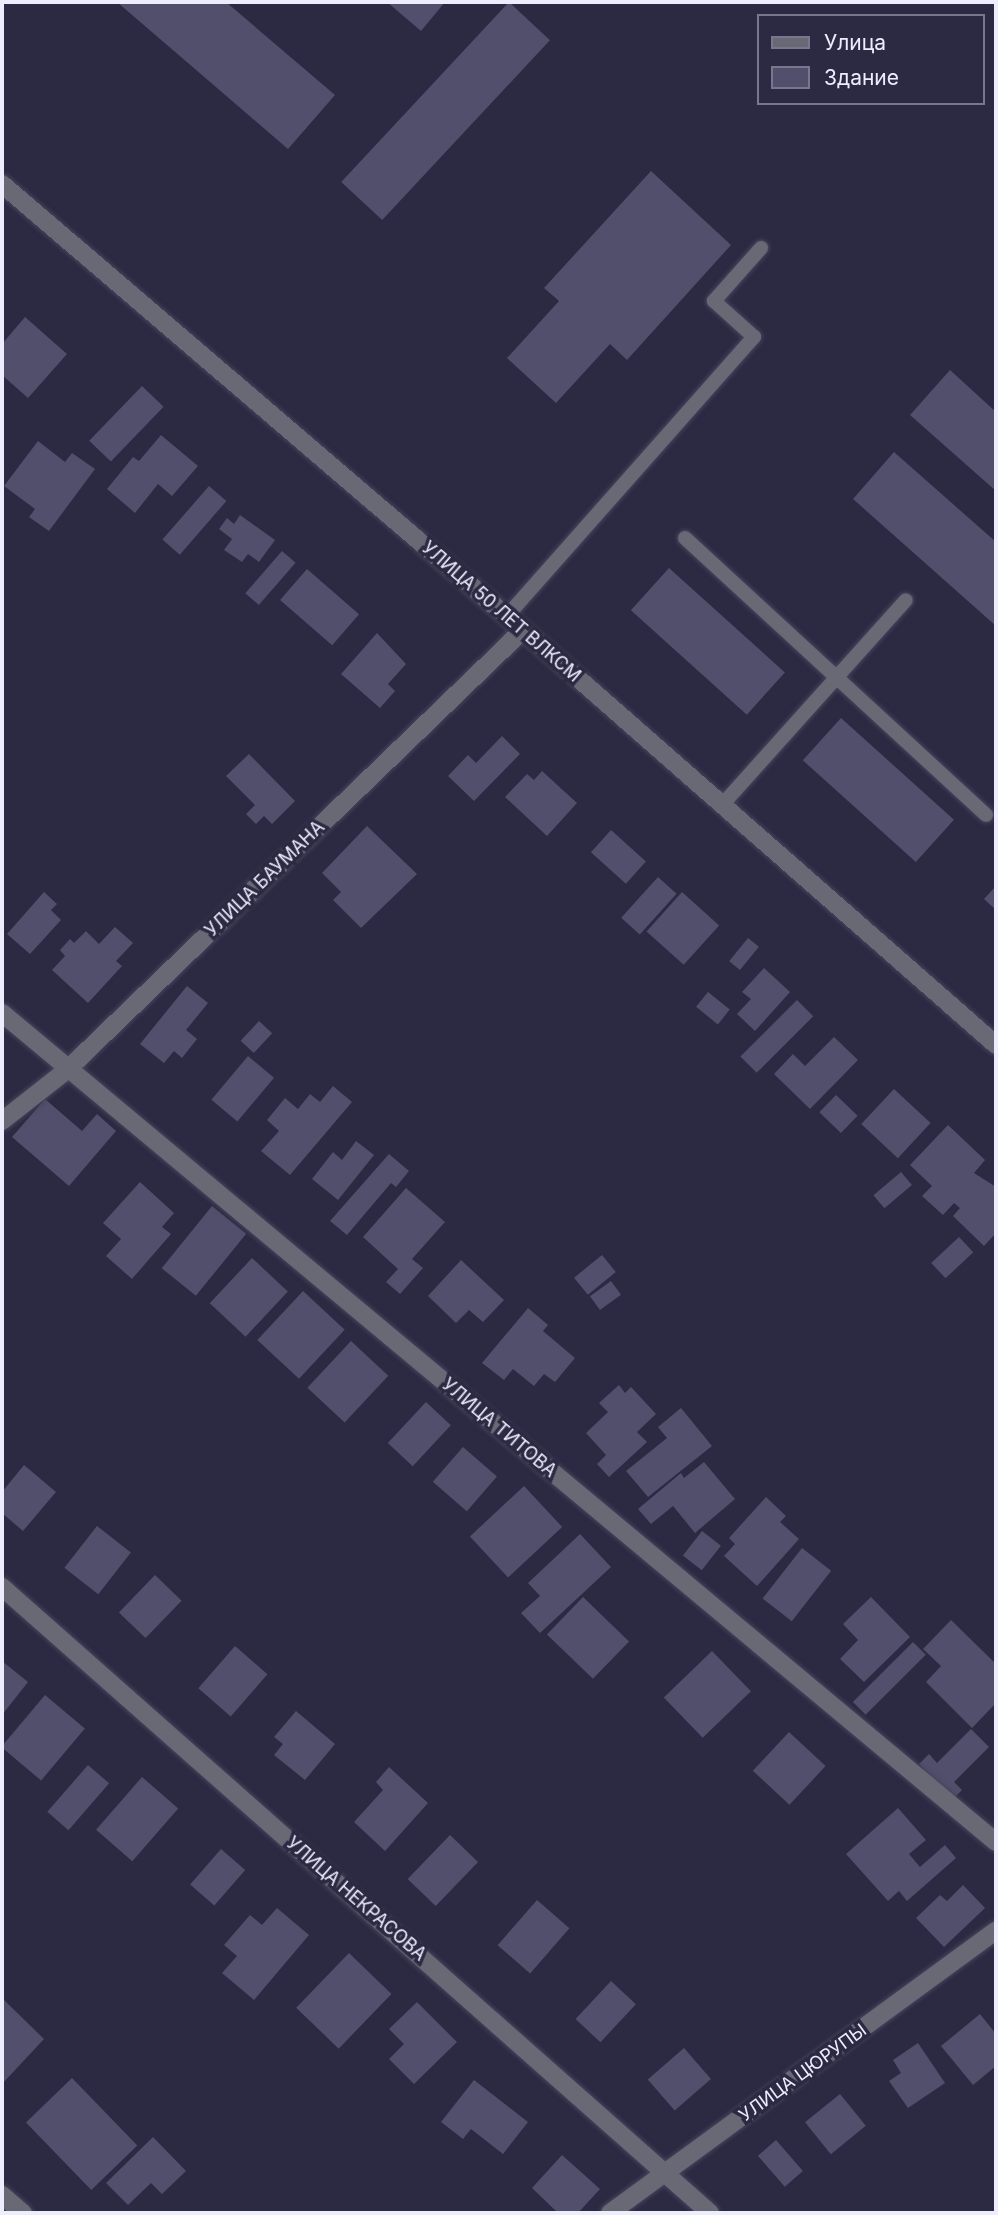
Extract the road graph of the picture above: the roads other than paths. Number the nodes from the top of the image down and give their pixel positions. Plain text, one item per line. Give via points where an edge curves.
1 (2, 184) edge
2 (761, 248) dead end
3 (685, 538) dead end
4 (906, 600) dead end
5 (507, 616) junction
6 (523, 630) junction
7 (836, 677) junction
8 (722, 805) junction
9 (986, 815) dead end
10 (2, 1013) edge
11 (996, 1045) edge
12 (68, 1069) junction
13 (2, 1121) edge
14 (2, 1587) edge
15 (996, 1842) edge
16 (996, 1931) edge
17 (667, 2173) junction
18 (2, 2195) edge
19 (23, 2213) edge
20 (610, 2213) edge
21 (710, 2213) edge

1 - 5 street, УЛИЦА 50 ЛЕТ ВЛКСМ
2 - 5 lane via 714,301 754,337
3 - 7 lane
4 - 7 lane
5 - 6 street, УЛИЦА 50 ЛЕТ ВЛКСМ
6 - 8 street, УЛИЦА 50 ЛЕТ ВЛКСМ
6 - 12 street, УЛИЦА БАУМАНА
7 - 8 lane
7 - 9 lane
8 - 11 street, УЛИЦА 50 ЛЕТ ВЛКСМ
10 - 12 street, УЛИЦА ТИТОВА
12 - 13 street, УЛИЦА БАУМАНА
12 - 15 street, УЛИЦА ТИТОВА
14 - 17 street, УЛИЦА НЕКРАСОВА
16 - 17 street, УЛИЦА ЦЮРУПЫ
17 - 20 street, УЛИЦА ЦЮРУПЫ
17 - 21 street, УЛИЦА НЕКРАСОВА
18 - 19 street

